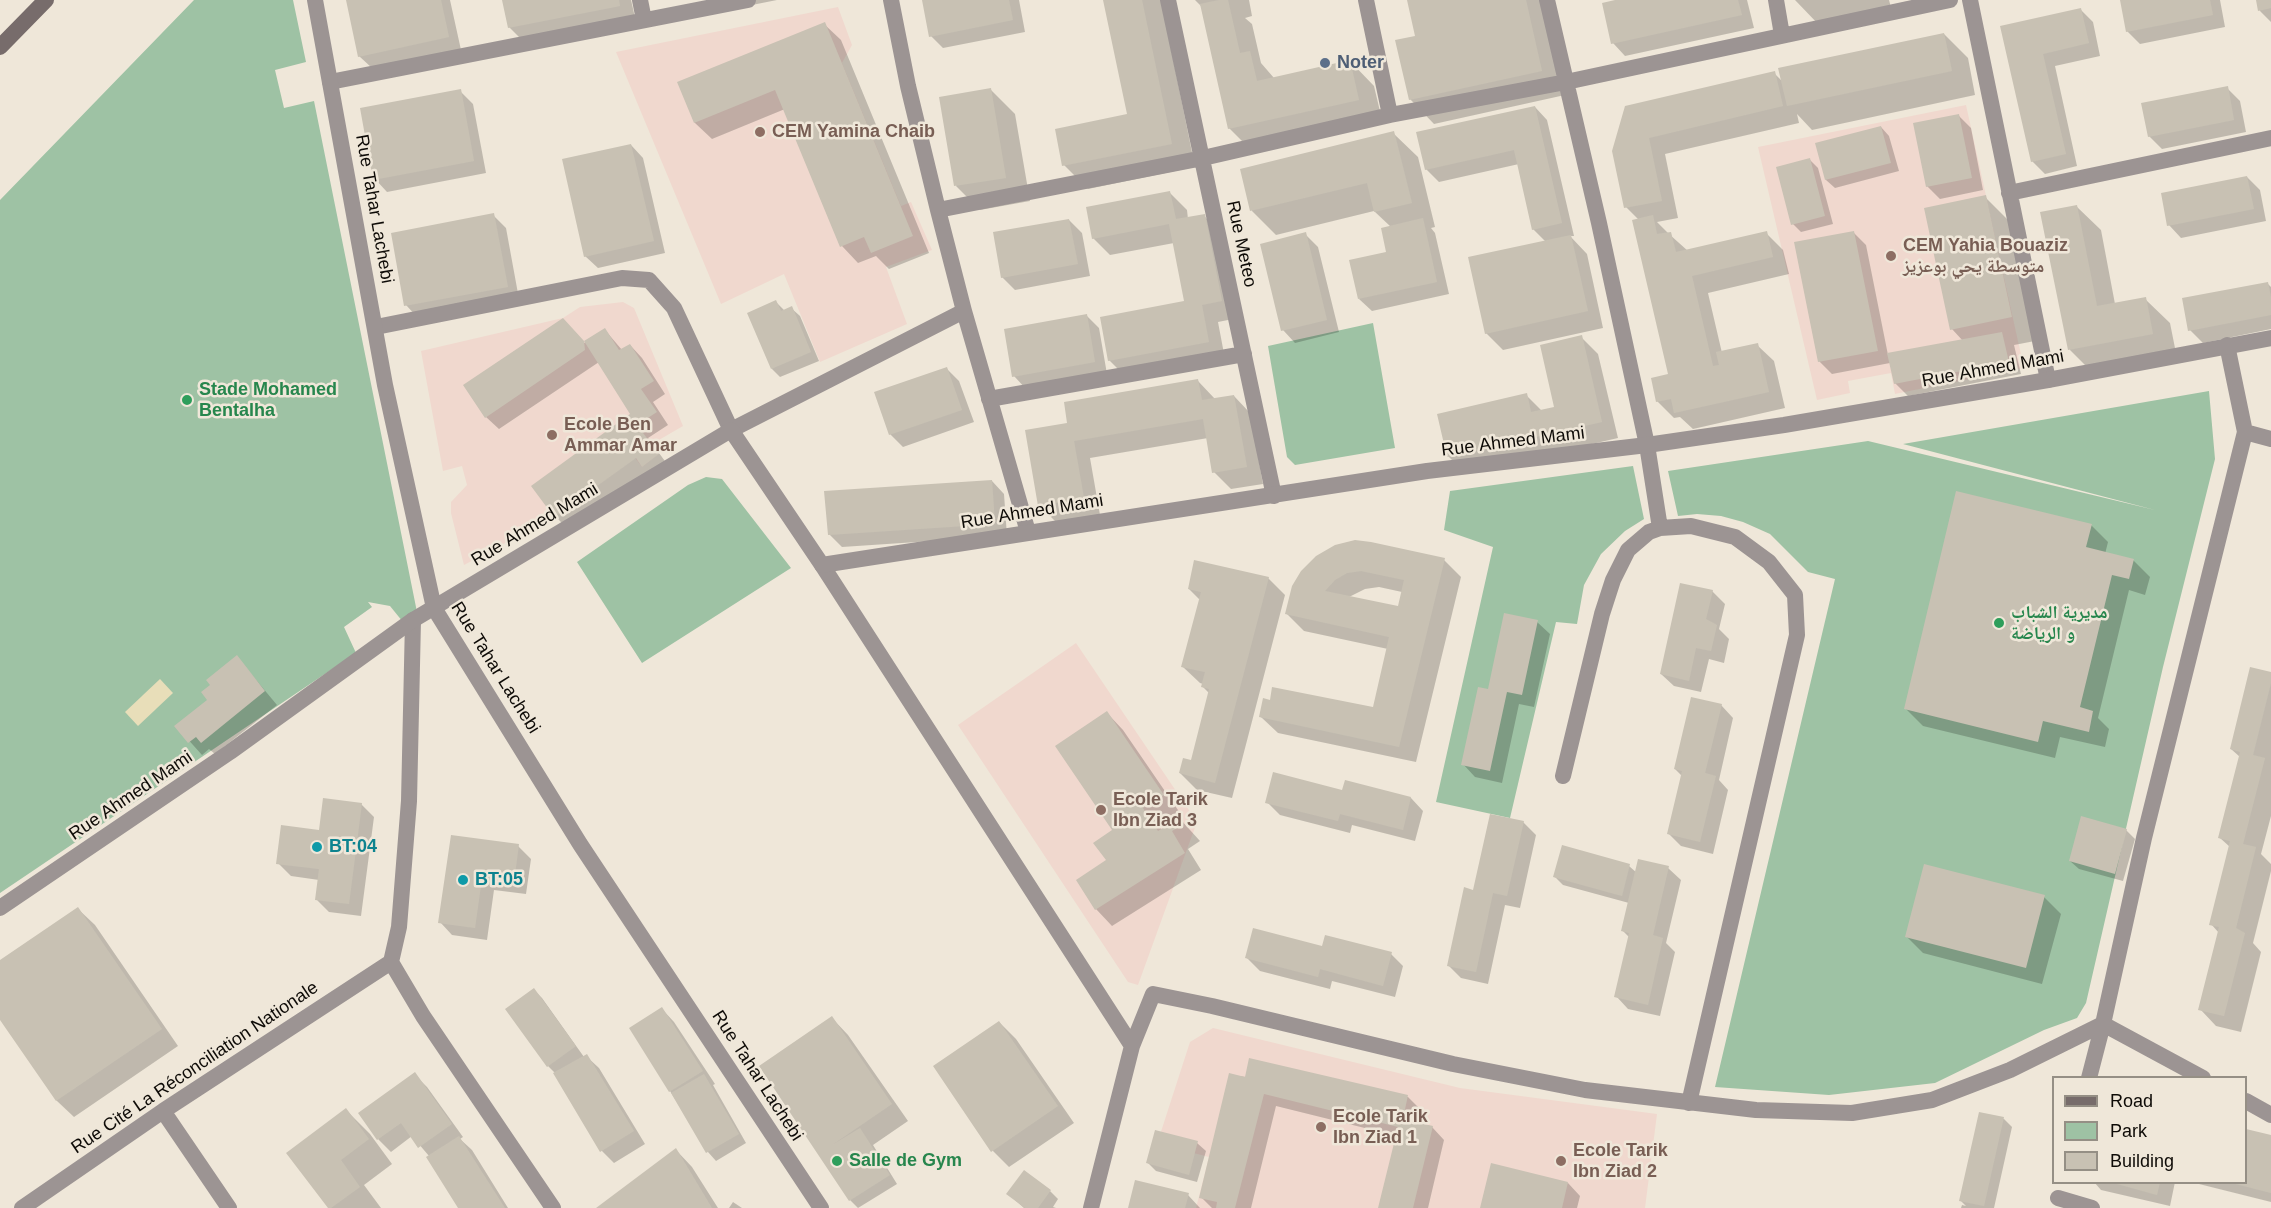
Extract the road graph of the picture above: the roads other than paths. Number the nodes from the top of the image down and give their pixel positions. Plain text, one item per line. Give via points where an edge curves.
1 (46, 0) edge
2 (315, 0) edge
3 (640, 0) edge
4 (748, 0) edge
5 (891, 0) edge
6 (1168, 0) edge
7 (1366, 0) edge
8 (1547, 0) edge
9 (1776, 0) edge
10 (1950, 0) edge
11 (1970, 0) edge
12 (644, 20) junction
13 (1782, 35) junction
14 (0, 47) edge
15 (330, 82) junction
16 (1566, 82) junction
17 (1390, 115) junction
18 (2271, 138) edge
19 (1203, 158) junction
20 (2009, 193) junction
21 (938, 210) junction
22 (964, 311) junction
23 (376, 327) junction
24 (2271, 338) edge
25 (2227, 345) junction
26 (1244, 354) junction
27 (2048, 380) junction
28 (989, 399) junction
29 (731, 430) junction
30 (2245, 432) junction
31 (2271, 439) edge
32 (1647, 445) junction
33 (1274, 496) junction
34 (1660, 528) junction
35 (1028, 532) junction
36 (822, 564) junction
37 (434, 608) junction
38 (413, 620) junction
39 (1563, 776) dead end
40 (0, 908) edge
41 (391, 962) junction
42 (2103, 1024) junction
43 (1132, 1046) junction
44 (2089, 1076) edge
45 (2201, 1076) edge
46 (2247, 1102) edge
47 (1689, 1103) junction
48 (163, 1111) junction
49 (2271, 1115) edge
50 (2058, 1196) edge
51 (22, 1208) edge
52 (229, 1208) edge
53 (553, 1208) edge
54 (820, 1208) edge
55 (1091, 1208) edge
56 (2092, 1208) edge

1 - 14 main road
2 - 15 street, Rue Tahar Lachebi
3 - 12 street
4 - 12 street
5 - 21 street
6 - 19 street, Rue Meteo
7 - 17 street
8 - 16 street
9 - 13 street
10 - 13 street
11 - 20 street
12 - 15 street
13 - 16 street
15 - 23 street, Rue Tahar Lachebi
16 - 17 street
16 - 32 street
17 - 19 street
18 - 20 street
19 - 21 street
19 - 26 street, Rue Meteo
20 - 27 street
21 - 22 street
22 - 28 street
22 - 29 street, Rue Ahmed Mami
23 - 29 street via 622,278 649,280 675,308
23 - 37 street, Rue Tahar Lachebi
24 - 25 street, Rue Ahmed Mami
25 - 27 street, Rue Ahmed Mami
25 - 30 street
26 - 28 street
26 - 33 street, Rue Meteo
27 - 32 street, Rue Ahmed Mami
28 - 35 street
29 - 36 street
29 - 37 street, Rue Ahmed Mami
30 - 31 street
30 - 42 street via 2144,838
32 - 33 street, Rue Ahmed Mami via 1427,471
32 - 34 street
33 - 35 street, Rue Ahmed Mami
34 - 39 street via 1628,550 1613,580
34 - 47 street via 1691,526 1735,537 1769,562 1795,595 1797,635
35 - 36 street, Rue Ahmed Mami
36 - 43 street
37 - 38 street, Rue Ahmed Mami
37 - 54 street, Rue Tahar Lachebi via 580,844
38 - 40 street, Rue Ahmed Mami via 230,752
38 - 41 street via 408,813 399,927
41 - 48 street, Rue Cité La Réconciliation Nationale
41 - 53 street
42 - 44 street
42 - 45 street
42 - 47 street via 2010,1070 1932,1100 1852,1113
43 - 47 street via 1153,994 1453,1064 1585,1090
43 - 55 street
46 - 49 street
48 - 51 street, Rue Cité La Réconciliation Nationale
48 - 52 street
50 - 56 street

